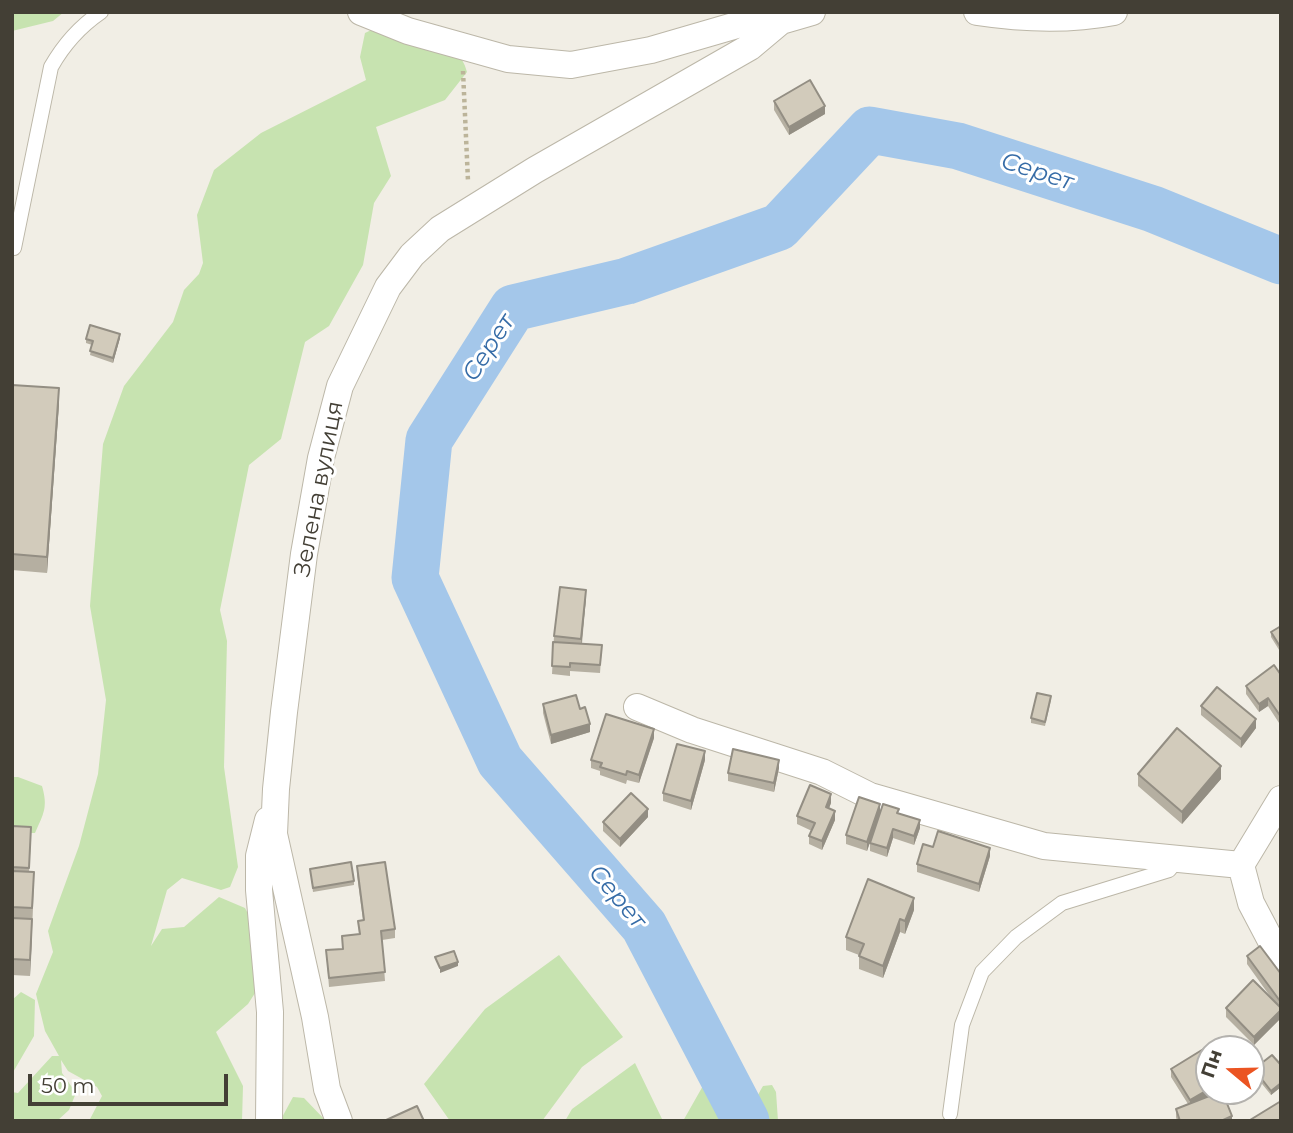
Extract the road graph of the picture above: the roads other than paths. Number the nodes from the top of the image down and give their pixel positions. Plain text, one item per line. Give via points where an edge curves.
1 (101, 12) edge
2 (361, 12) edge
3 (812, 12) edge
4 (977, 12) edge
5 (1114, 12) edge
6 (781, 20) junction
7 (14, 248) dead end
8 (637, 708) dead end
9 (276, 789) junction
10 (1281, 799) edge
11 (1178, 859) junction
12 (1241, 865) junction
13 (1281, 960) edge
14 (950, 1114) dead end
15 (270, 1121) edge
16 (340, 1121) edge

1 - 7 lane via 63,45 51,67
2 - 6 street via 408,31 508,59 571,65 651,50 761,18
3 - 6 street, Зелена вулиця
4 - 5 street via 1025,19 1086,18
6 - 9 street, Зелена вулиця via 750,47 440,229 388,287 340,386 321,458 304,554
8 - 11 street via 822,772 870,796 962,824 1044,846
9 - 15 street via 259,856 270,1012
9 - 16 street, Зелена вулиця via 274,834 327,1089
10 - 12 street
11 - 12 street
11 - 14 lane via 1169,870 1062,903 1016,937 982,972 961,1025
12 - 13 street via 1251,903

